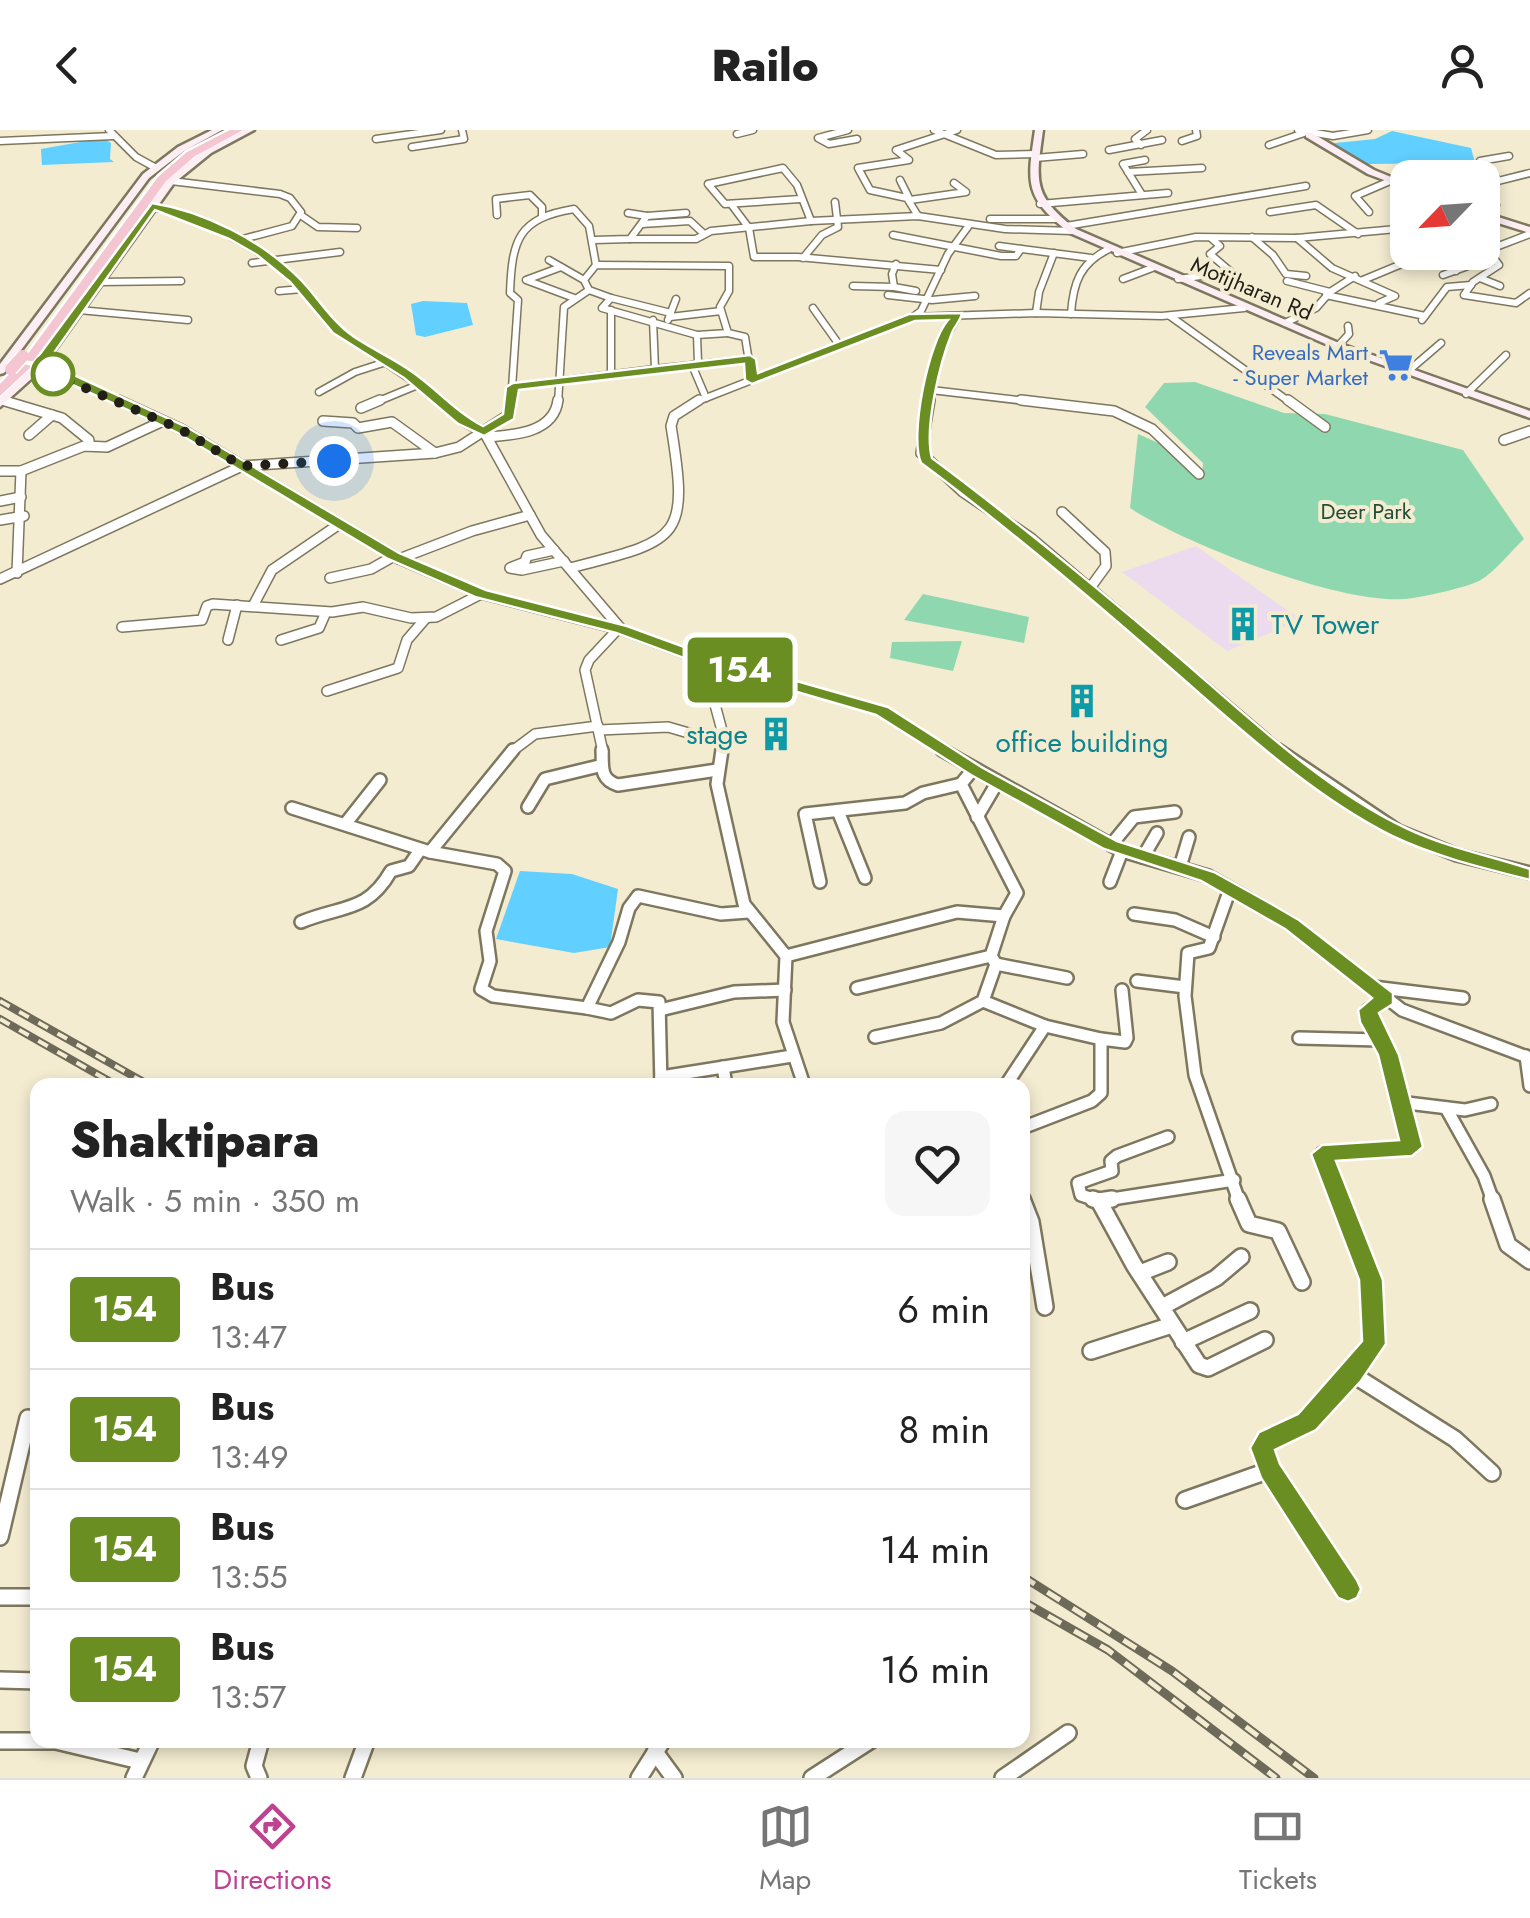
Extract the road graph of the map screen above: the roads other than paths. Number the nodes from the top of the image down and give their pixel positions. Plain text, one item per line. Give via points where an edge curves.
1 (218, 130) edge
2 (229, 130) edge
3 (238, 130) edge
4 (250, 130) edge
5 (441, 130) edge
6 (462, 130) edge
7 (752, 130) edge
8 (848, 130) edge
9 (934, 130) edge
10 (957, 130) edge
11 (1039, 130) edge
12 (1147, 130) edge
13 (1196, 130) edge
14 (1368, 130) edge
15 (426, 131) edge
16 (1305, 132) edge
17 (111, 133) edge
18 (737, 134) dead end
19 (948, 136) junction
20 (376, 139) dead end
21 (857, 139) dead end
22 (0, 140) edge
23 (1162, 140) dead end
24 (1182, 141) dead end
25 (433, 144) junction
26 (918, 145) junction
27 (1141, 145) junction
28 (1268, 145) dead end
29 (412, 147) dead end
30 (1108, 150) dead end
31 (926, 151) dead end
32 (1083, 154) dead end
33 (1036, 156) junction
34 (1194, 156) dead end
35 (1509, 156) dead end
36 (1146, 160) dead end
37 (1486, 160) edge
38 (156, 168) junction
39 (1202, 168) junction
40 (1128, 172) junction
41 (1530, 173) edge
42 (1208, 176) dead end
43 (171, 180) junction
44 (900, 180) dead end
45 (1500, 180) edge
46 (1390, 181) joint
47 (954, 183) dead end
48 (292, 186) dead end
49 (1306, 186) dead end
50 (1168, 193) dead end
51 (1141, 194) junction
52 (285, 196) junction
53 (800, 199) junction
54 (910, 200) junction
55 (835, 202) dead end
56 (731, 204) junction
57 (1040, 204) junction
58 (152, 206) junction
59 (1270, 212) dead end
60 (1369, 212) dead end
61 (686, 213) dead end
62 (497, 214) dead end
63 (628, 214) dead end
64 (302, 216) junction
65 (647, 216) junction
66 (918, 216) junction
67 (542, 217) junction
68 (990, 218) dead end
69 (836, 220) junction
70 (1500, 220) edge
71 (811, 222) junction
72 (642, 224) junction
73 (970, 224) junction
74 (1066, 225) junction
75 (357, 228) dead end
76 (749, 228) junction
77 (254, 230) dead end
78 (1390, 231) edge
79 (1530, 232) edge
80 (704, 234) junction
81 (1358, 234) junction
82 (893, 235) dead end
83 (1207, 236) junction
84 (1252, 236) junction
85 (115, 238) junction
86 (235, 238) junction
87 (630, 238) junction
88 (1296, 238) junction
89 (594, 240) junction
90 (952, 244) junction
91 (999, 246) dead end
92 (1021, 249) junction
93 (1113, 251) junction
94 (340, 252) dead end
95 (1054, 253) junction
96 (803, 258) junction
97 (1090, 258) junction
98 (549, 260) dead end
99 (271, 261) junction
100 (252, 263) dead end
101 (596, 264) junction
102 (896, 264) junction
103 (562, 267) junction
104 (1390, 267) edge
105 (1152, 268) junction
106 (941, 270) junction
107 (1447, 270) edge
108 (1458, 270) edge
109 (1450, 273) junction
110 (1306, 276) dead end
111 (1359, 278) junction
112 (1123, 279) dead end
113 (1178, 279) junction
114 (584, 280) junction
115 (1287, 280) dead end
116 (181, 281) dead end
117 (99, 282) junction
118 (1475, 282) junction
119 (853, 286) dead end
120 (1500, 286) dead end
121 (894, 287) junction
122 (302, 289) junction
123 (590, 290) junction
124 (279, 291) dead end
125 (1442, 291) junction
126 (1530, 293) edge
127 (1328, 294) junction
128 (888, 296) dead end
129 (975, 296) dead end
130 (1464, 296) junction
131 (926, 297) junction
132 (611, 298) junction
133 (574, 299) junction
134 (676, 299) dead end
135 (1379, 303) junction
136 (813, 308) dead end
137 (1244, 308) junction
138 (607, 309) junction
139 (79, 310) junction
140 (721, 311) junction
141 (1036, 313) junction
142 (1071, 314) junction
143 (958, 316) junction
144 (1170, 316) junction
145 (914, 317) junction
146 (669, 318) junction
147 (188, 320) dead end
148 (653, 320) junction
149 (1285, 323) junction
150 (1348, 326) dead end
151 (728, 332) junction
152 (697, 336) junction
153 (1441, 342) dead end
154 (840, 346) junction
155 (1338, 346) junction
156 (1506, 355) dead end
157 (5, 357) edge
158 (750, 359) junction
159 (386, 362) junction
160 (695, 365) junction
161 (36, 369) junction
162 (654, 370) junction
163 (0, 371) edge
164 (1406, 373) junction
165 (611, 375) junction
166 (0, 380) edge
167 (752, 380) junction
168 (561, 381) junction
169 (420, 384) junction
170 (513, 387) junction
171 (930, 390) junction
172 (319, 392) dead end
173 (1466, 394) junction
174 (706, 398) junction
175 (2, 399) edge
176 (361, 408) dead end
177 (52, 415) junction
178 (1530, 416) edge
179 (164, 421) junction
180 (324, 421) dead end
181 (1325, 427) dead end
182 (1530, 430) edge
183 (486, 434) junction
184 (29, 435) dead end
185 (1504, 440) dead end
186 (89, 446) junction
187 (436, 453) junction
188 (242, 466) junction
189 (0, 471) edge
190 (22, 472) junction
191 (1199, 474) dead end
192 (22, 498) junction
193 (0, 501) edge
194 (1062, 512) dead end
195 (480, 515) dead end
196 (530, 515) junction
197 (24, 516) junction
198 (465, 519) dead end
199 (0, 520) edge
200 (338, 525) junction
201 (488, 526) junction
202 (472, 530) junction
203 (554, 550) junction
204 (396, 558) junction
205 (567, 564) junction
206 (17, 573) junction
207 (330, 578) dead end
208 (0, 579) edge
209 (1090, 588) junction
210 (481, 594) junction
211 (237, 605) junction
212 (252, 606) junction
213 (326, 612) junction
214 (426, 618) junction
215 (122, 627) dead end
216 (620, 629) junction
217 (228, 640) dead end
218 (281, 640) dead end
219 (703, 660) junction
220 (327, 691) dead end
221 (598, 728) junction
222 (724, 744) junction
223 (600, 766) junction
224 (974, 768) junction
225 (717, 770) junction
226 (380, 780) dead end
227 (997, 783) junction
228 (961, 784) junction
229 (528, 807) dead end
230 (292, 808) dead end
231 (838, 811) junction
232 (1175, 812) dead end
233 (977, 817) junction
234 (346, 823) junction
235 (1157, 833) dead end
236 (1189, 837) dead end
237 (1116, 848) junction
238 (425, 851) junction
239 (1143, 857) junction
240 (1180, 867) junction
241 (1530, 873) edge
242 (865, 878) dead end
243 (820, 882) dead end
244 (1110, 882) dead end
245 (1230, 889) junction
246 (748, 912) junction
247 (1134, 914) dead end
248 (1004, 916) junction
249 (301, 922) dead end
250 (1214, 937) junction
251 (786, 956) junction
252 (994, 960) junction
253 (1067, 978) dead end
254 (1136, 981) dead end
255 (1374, 987) junction
256 (856, 988) dead end
257 (1185, 988) junction
258 (786, 990) junction
259 (1122, 990) dead end
260 (1386, 998) junction
261 (1463, 998) dead end
262 (983, 1001) junction
263 (586, 1008) junction
264 (660, 1010) junction
265 (1045, 1026) junction
266 (875, 1037) dead end
267 (1101, 1038) junction
268 (1298, 1038) dead end
269 (1380, 1040) junction
270 (792, 1056) junction
271 (1528, 1057) edge
272 (722, 1068) junction
273 (661, 1078) edge
274 (675, 1078) edge
275 (724, 1078) edge
276 (801, 1078) edge
277 (1011, 1078) edge
278 (1530, 1086) edge
279 (1399, 1102) junction
280 (1491, 1104) dead end
281 (1446, 1108) junction
282 (1030, 1125) edge
283 (1168, 1137) dead end
284 (1234, 1180) junction
285 (1099, 1201) junction
286 (1030, 1220) edge
287 (1241, 1257) dead end
288 (1168, 1262) dead end
289 (1530, 1262) edge
290 (1140, 1274) junction
291 (1302, 1282) dead end
292 (1044, 1307) dead end
293 (1162, 1308) junction
294 (1250, 1311) dead end
295 (1172, 1324) junction
296 (1266, 1340) dead end
297 (1183, 1342) junction
298 (1091, 1351) dead end
299 (1352, 1374) junction
300 (28, 1418) dead end
301 (1270, 1470) junction
302 (1492, 1473) dead end
303 (1185, 1500) dead end
304 (0, 1537) edge
305 (1348, 1589) dead end
306 (30, 1596) edge
307 (0, 1597) edge
308 (0, 1680) edge
309 (30, 1682) edge
310 (1068, 1733) dead end
311 (0, 1740) edge
312 (30, 1741) edge
313 (87, 1748) edge
314 (147, 1748) edge
315 (259, 1748) edge
316 (364, 1748) edge
317 (658, 1748) edge
318 (660, 1748) edge
319 (858, 1748) edge
320 (140, 1760) junction
321 (134, 1778) edge
322 (258, 1778) edge
323 (353, 1778) edge
324 (639, 1778) edge
325 (674, 1778) edge
326 (812, 1778) edge
327 (1002, 1778) edge

1 - 38 main road
2 - 85 highway via 163,169
3 - 85 highway via 171,171
4 - 43 main road
5 - 15 street
6 - 25 street via 464,140
7 - 18 street
8 - 21 street via 818,138 829,144
9 - 19 street
10 - 19 street
11 - 33 main road
12 - 27 street via 1135,139
13 - 24 street via 1197,136
14 - 16 street via 1346,136
15 - 20 street
15 - 25 street
16 - 28 street
16 - 46 main road
17 - 22 street
17 - 38 street
19 - 26 street
19 - 33 street via 996,156
23 - 27 street
25 - 29 street
26 - 31 street
26 - 54 street via 896,150 908,160 858,168 870,190
27 - 30 street
32 - 33 street
33 - 57 main road via 1032,182
34 - 39 street
35 - 37 street
36 - 40 street via 1123,162
38 - 157 main road
39 - 40 street
39 - 42 street
40 - 51 street
41 - 45 street
43 - 52 street
43 - 58 main road
44 - 54 street
46 - 60 street via 1356,196
47 - 54 street via 966,192
48 - 52 street
49 - 74 street
50 - 51 street
51 - 57 street
52 - 64 street
53 - 56 street
53 - 56 street via 793,178 781,168 708,184 718,200
53 - 71 street
54 - 66 street
55 - 69 street
56 - 76 street
57 - 74 main road, Motijharan Rd
58 - 86 street
58 - 117 main road
59 - 81 street via 1316,205
61 - 65 street
62 - 67 street via 495,200 532,196
63 - 65 street
64 - 75 street via 318,227
64 - 86 street via 281,231
65 - 72 street
66 - 69 street
66 - 73 street
67 - 89 street via 575,209
67 - 170 street via 514,240
68 - 74 street
69 - 71 street
69 - 96 street via 838,227
70 - 79 main road
71 - 76 street
72 - 80 street via 690,222
72 - 87 street
73 - 74 street via 1017,230
73 - 90 street
74 - 93 main road, Motijharan Rd
76 - 80 street
76 - 96 street via 752,256
77 - 86 street
78 - 81 street
79 - 118 street via 1488,250 1500,264
80 - 87 street
81 - 88 street
82 - 90 street
83 - 84 street
83 - 93 street
83 - 113 street via 1220,244 1210,254 1232,272
84 - 88 street
84 - 110 street via 1286,274
85 - 166 highway, bridge
85 - 175 highway
86 - 99 street
87 - 89 street
88 - 111 street via 1334,269
89 - 101 street
90 - 92 street via 1002,256
90 - 106 street
91 - 92 street
92 - 95 street
93 - 97 street
93 - 105 main road, Motijharan Rd
94 - 99 street
95 - 97 street
95 - 141 street
96 - 102 street
97 - 142 street via 1078,273
98 - 103 street
99 - 100 street
99 - 122 street
101 - 103 street
101 - 114 street
101 - 140 street via 729,266 730,291
102 - 106 street
102 - 121 street
103 - 114 street
103 - 133 street via 526,281
104 - 111 street
105 - 112 street
105 - 113 main road, Motijharan Rd
106 - 131 street
107 - 109 street
108 - 109 street
109 - 118 street
111 - 127 street
111 - 135 street via 1395,296
113 - 137 main road, Motijharan Rd
114 - 123 street
115 - 127 street
116 - 117 street
117 - 139 main road
118 - 120 street
118 - 125 street
118 - 130 street
119 - 121 street
121 - 131 street
122 - 124 street
122 - 159 street via 338,330
123 - 132 street
123 - 133 street
125 - 130 street
125 - 135 street via 1423,318
126 - 130 street via 1516,303
127 - 135 street
127 - 149 street
128 - 131 street
129 - 131 street
131 - 145 street
132 - 138 street
132 - 146 street
133 - 138 street
133 - 168 street via 562,318
134 - 146 street
136 - 154 street
137 - 144 street
137 - 149 main road, Motijharan Rd
138 - 148 street
138 - 165 street
139 - 147 street
139 - 161 main road
140 - 146 street
140 - 151 street
141 - 142 street
141 - 143 street
142 - 144 street
143 - 145 street
143 - 171 street via 947,329
144 - 181 street
145 - 154 street
146 - 148 street
146 - 152 street
148 - 162 street
149 - 155 main road, Motijharan Rd
150 - 155 street
151 - 152 street
151 - 158 street via 745,337
152 - 160 street
153 - 164 street
154 - 167 street
155 - 164 main road, Motijharan Rd
156 - 173 street
157 - 161 street
157 - 163 main road
158 - 160 street
158 - 167 street
159 - 169 street
159 - 172 street
160 - 162 street
160 - 174 street
161 - 175 main road
161 - 179 street
162 - 165 street
164 - 173 main road, Motijharan Rd
165 - 168 street
167 - 174 street
168 - 170 street
168 - 183 street via 551,419 521,435
169 - 176 street
169 - 183 street
170 - 183 street via 509,416
171 - 191 street via 1114,411 1152,429
171 - 209 street via 921,444 926,460
173 - 178 main road, Motijharan Rd
174 - 205 street via 674,416 671,426 680,502 668,530 644,545
175 - 177 street
177 - 184 street
177 - 186 street via 83,434
179 - 186 street via 107,447
179 - 188 street
180 - 187 street via 358,428 392,422
182 - 185 street
183 - 187 street
183 - 196 street
186 - 190 street
187 - 188 street
188 - 200 street
188 - 206 street
189 - 190 street
190 - 192 street
192 - 193 street
192 - 197 street
194 - 209 street via 1105,552 1106,566
195 - 201 street
196 - 201 street
196 - 203 street
197 - 199 street
197 - 206 street
198 - 202 street
200 - 204 street
200 - 212 street via 272,570
201 - 202 street
202 - 204 street
203 - 205 street
203 - 205 street via 510,568
204 - 207 street
204 - 210 street
205 - 216 street
206 - 208 street
209 - 241 street via 1257,734 1340,795 1398,831
210 - 214 street
210 - 216 street
211 - 212 street
211 - 215 street via 208,605 204,618 195,621
211 - 217 street
212 - 213 street
213 - 214 street via 363,606
213 - 218 street via 318,628
214 - 220 street via 407,640 398,668
216 - 219 street
216 - 221 street via 585,670
219 - 222 street
219 - 224 street via 882,711
221 - 222 street via 668,727
221 - 223 street
221 - 238 street via 518,742
222 - 225 street
223 - 225 street via 618,785
223 - 229 street via 545,780
224 - 227 street
224 - 228 street
225 - 246 street
226 - 234 street
227 - 233 street
227 - 237 street
228 - 231 street via 905,804
228 - 233 street
230 - 234 street
231 - 242 street
231 - 243 street via 804,818
232 - 237 street via 1134,817
233 - 248 street via 1017,888
234 - 238 street via 382,842
235 - 239 street
236 - 240 street
237 - 239 street
237 - 244 street
238 - 249 street via 409,866 392,870 366,902
238 - 263 street via 497,864 504,872 486,931 490,961 482,993
239 - 240 street
240 - 245 street
245 - 250 street
245 - 255 street via 1292,924
246 - 251 street
246 - 263 street via 721,914 638,896
247 - 250 street via 1175,920
248 - 251 street via 957,912
248 - 252 street
250 - 257 street via 1209,948 1188,953
251 - 258 street
252 - 253 street
252 - 256 street
252 - 262 street
254 - 257 street
255 - 260 street
255 - 261 street
257 - 284 street via 1195,1076
258 - 264 street via 734,992
258 - 270 street via 783,1022
259 - 267 street via 1127,1038
260 - 269 street via 1368,1010
260 - 271 street via 1439,1027
262 - 265 street
262 - 266 street via 942,1023
263 - 264 street via 610,1013 655,999
264 - 273 street
265 - 267 street
265 - 277 street
267 - 282 street via 1101,1093
268 - 269 street
269 - 279 street
270 - 272 street
270 - 276 street
271 - 278 street
272 - 274 street
272 - 275 street
279 - 281 street
279 - 299 street via 1411,1148 1322,1154 1371,1280 1374,1344
280 - 281 street via 1467,1113
281 - 289 street via 1484,1176 1508,1245
283 - 285 street via 1118,1156 1112,1172 1078,1183 1081,1195
284 - 285 street
284 - 291 street via 1246,1221 1278,1231
285 - 290 street
286 - 292 street
287 - 293 street
288 - 290 street
290 - 293 street
293 - 295 street
294 - 297 street
295 - 297 street
295 - 298 street
296 - 297 street via 1208,1368
299 - 301 street via 1307,1422 1263,1444
299 - 302 street via 1455,1439
300 - 304 street
301 - 303 street
301 - 305 street
306 - 307 street
308 - 309 street
310 - 327 street
311 - 312 street
313 - 320 street
314 - 320 street
315 - 322 street
316 - 323 street
317 - 324 street
318 - 325 street
319 - 326 street
320 - 321 street

